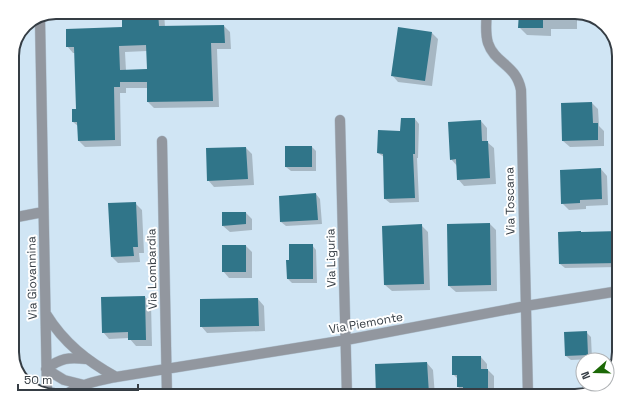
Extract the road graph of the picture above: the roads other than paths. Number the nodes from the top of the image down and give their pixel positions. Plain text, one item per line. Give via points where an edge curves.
1 (487, 19) edge
2 (40, 23) edge
3 (340, 120) dead end
4 (162, 141) dead end
5 (43, 212) junction
6 (19, 217) edge
7 (612, 292) edge
8 (526, 306) junction
9 (45, 313) junction
10 (346, 340) junction
11 (86, 359) junction
12 (46, 369) junction
13 (166, 369) junction
14 (116, 377) junction
15 (84, 385) junction
16 (47, 388) edge
17 (74, 389) edge
18 (167, 389) edge
19 (347, 389) edge
20 (528, 389) edge

1 - 8 street, Via Toscana via 488,43 495,55 518,78 521,90
2 - 5 street, Via Giovannina
3 - 10 street, Via Liguria
4 - 13 street, Via Lombardia
5 - 6 street
5 - 9 street, Via Giovannina
7 - 8 street, Via Piemonte
8 - 10 street, Via Piemonte
8 - 20 street, Via Toscana
9 - 11 street via 62,337
9 - 12 street, Via Giovannina
10 - 13 street, Via Piemonte
10 - 19 street, Via Liguria
11 - 12 street via 65,358
11 - 14 street
12 - 15 street, Via Piemonte via 64,380
12 - 16 street, Via Giovannina
13 - 14 street, Via Piemonte
13 - 18 street, Via Lombardia
14 - 15 street, Via Piemonte
15 - 17 street, Via Piemonte

